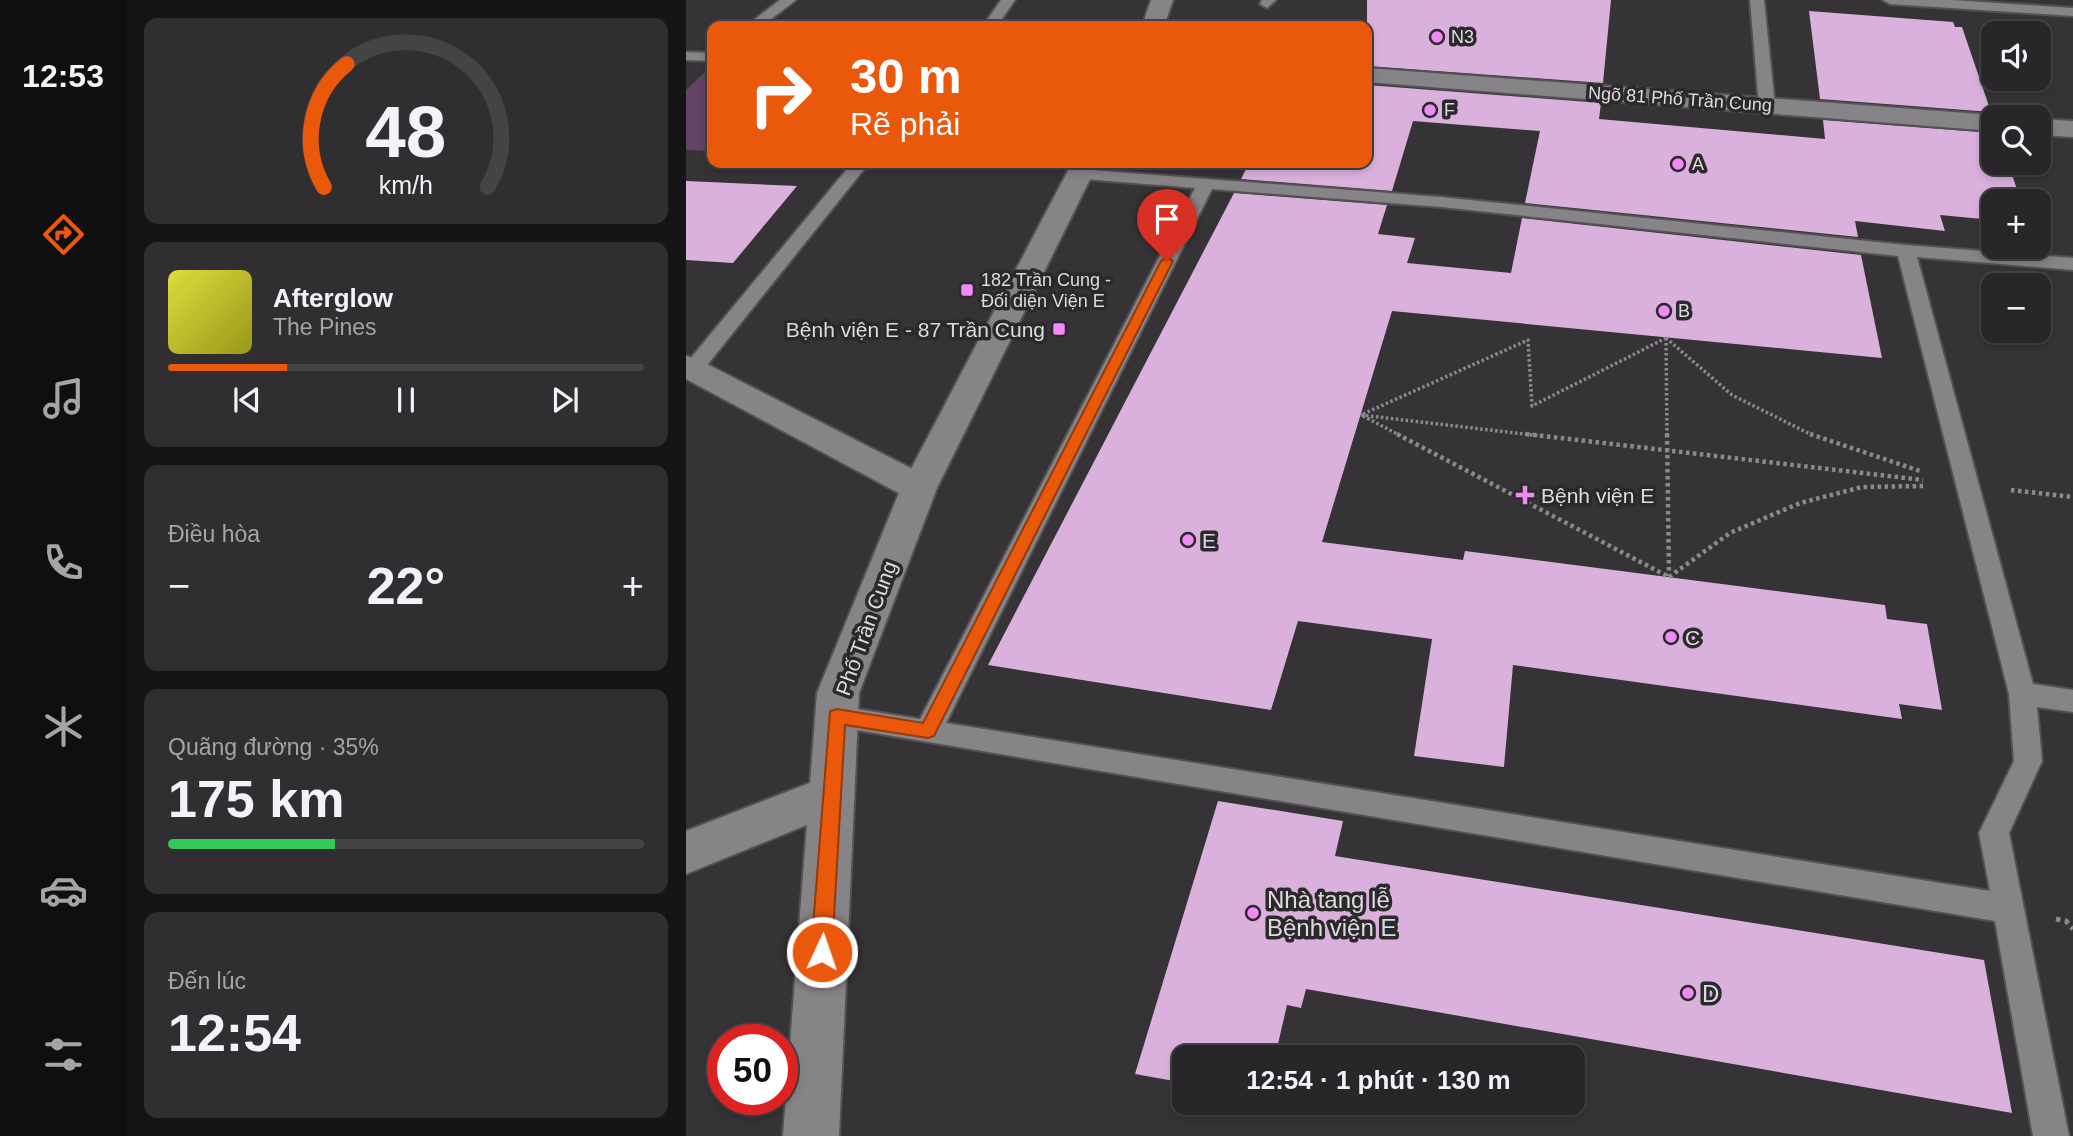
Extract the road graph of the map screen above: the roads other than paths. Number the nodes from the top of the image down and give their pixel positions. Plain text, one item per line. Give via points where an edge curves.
1 (789, 0) edge
2 (1008, 0) edge
3 (1162, 0) edge
4 (1757, 0) edge
5 (1890, 0) edge
6 (2073, 12) edge
7 (760, 21) edge
8 (993, 21) edge
9 (1155, 21) edge
10 (686, 56) edge
11 (707, 57) edge
12 (686, 65) edge
13 (686, 72) edge
14 (1372, 75) edge
15 (1767, 106) junction
16 (1981, 122) edge
17 (2051, 128) edge
18 (2073, 129) edge
19 (857, 168) edge
20 (1081, 169) edge
21 (1205, 186) junction
22 (1906, 251) junction
23 (2073, 264) edge
24 (689, 367) edge
25 (919, 488) junction
26 (2022, 694) junction
27 (2073, 701) edge
28 (837, 717) junction
29 (928, 731) junction
30 (830, 795) junction
31 (686, 853) edge
32 (2009, 909) junction
33 (811, 1136) edge
34 (2051, 1136) edge

1 - 7 lane
2 - 8 lane
3 - 9 street
4 - 15 lane
5 - 6 lane
10 - 11 lane
12 - 13 lane via 694,66
14 - 15 street, Ngõ 81 Phố Trần Cung
15 - 16 street, Ngõ 81 Phố Trần Cung
17 - 18 street
19 - 24 lane
20 - 21 lane
20 - 25 street, Phố Trần Cung
21 - 22 lane via 1441,202
21 - 29 lane
22 - 23 lane
22 - 26 lane
24 - 25 street
25 - 28 street, Phố Trần Cung via 838,693
26 - 27 lane
26 - 32 lane via 2028,761 1994,833
28 - 29 lane
28 - 30 street, Phố Trần Cung
29 - 32 lane
30 - 31 street
30 - 33 street, Phố Trần Cung
32 - 34 lane

